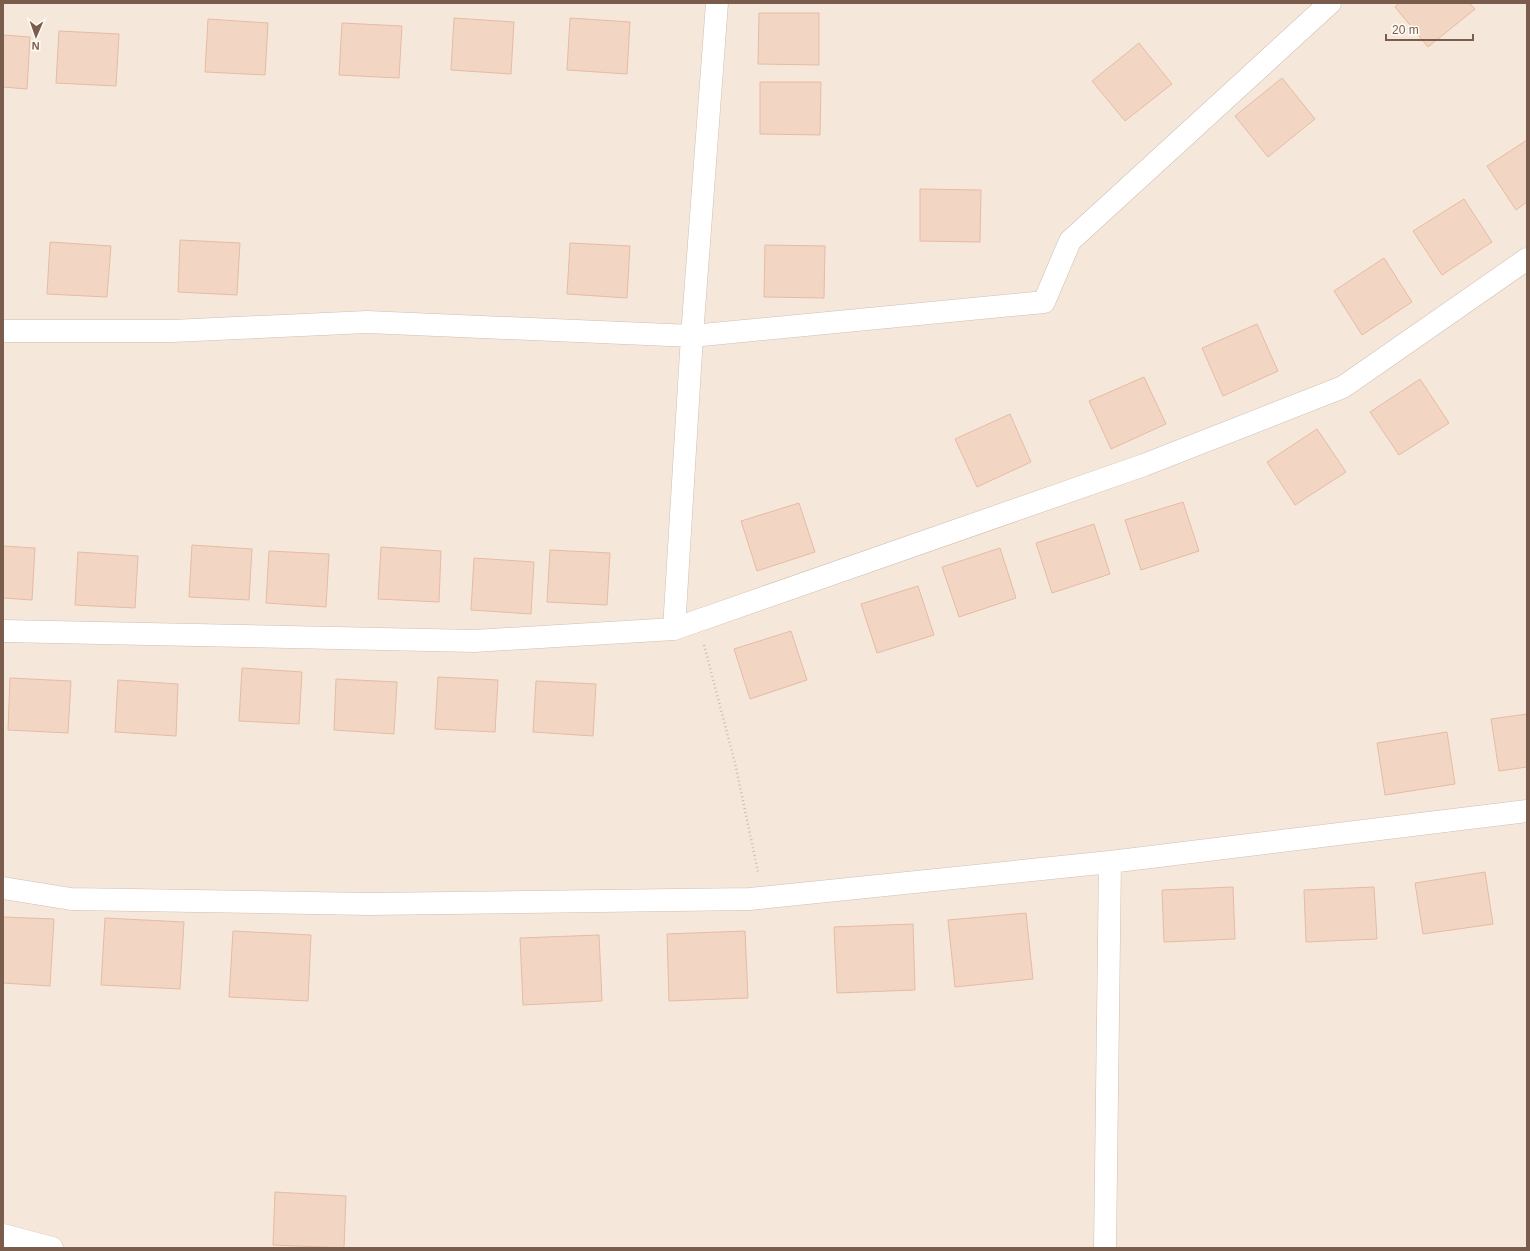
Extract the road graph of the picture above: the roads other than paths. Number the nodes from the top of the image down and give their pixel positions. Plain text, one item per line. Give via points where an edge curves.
1 (716, 3) edge
2 (1330, 3) edge
3 (1527, 259) edge
4 (3, 332) edge
5 (692, 336) junction
6 (674, 629) junction
7 (3, 631) edge
8 (1527, 811) edge
9 (1110, 862) junction
10 (3, 888) edge
11 (3, 1235) edge
12 (52, 1248) edge
13 (1105, 1248) edge

1 - 5 street
2 - 5 street via 1070,241 1044,302
3 - 6 street via 1343,387 1144,465
4 - 5 street via 172,331 367,322
5 - 6 street
6 - 7 street via 474,641
8 - 9 street
9 - 10 street via 763,898 369,904 71,899
9 - 13 street
11 - 12 street

